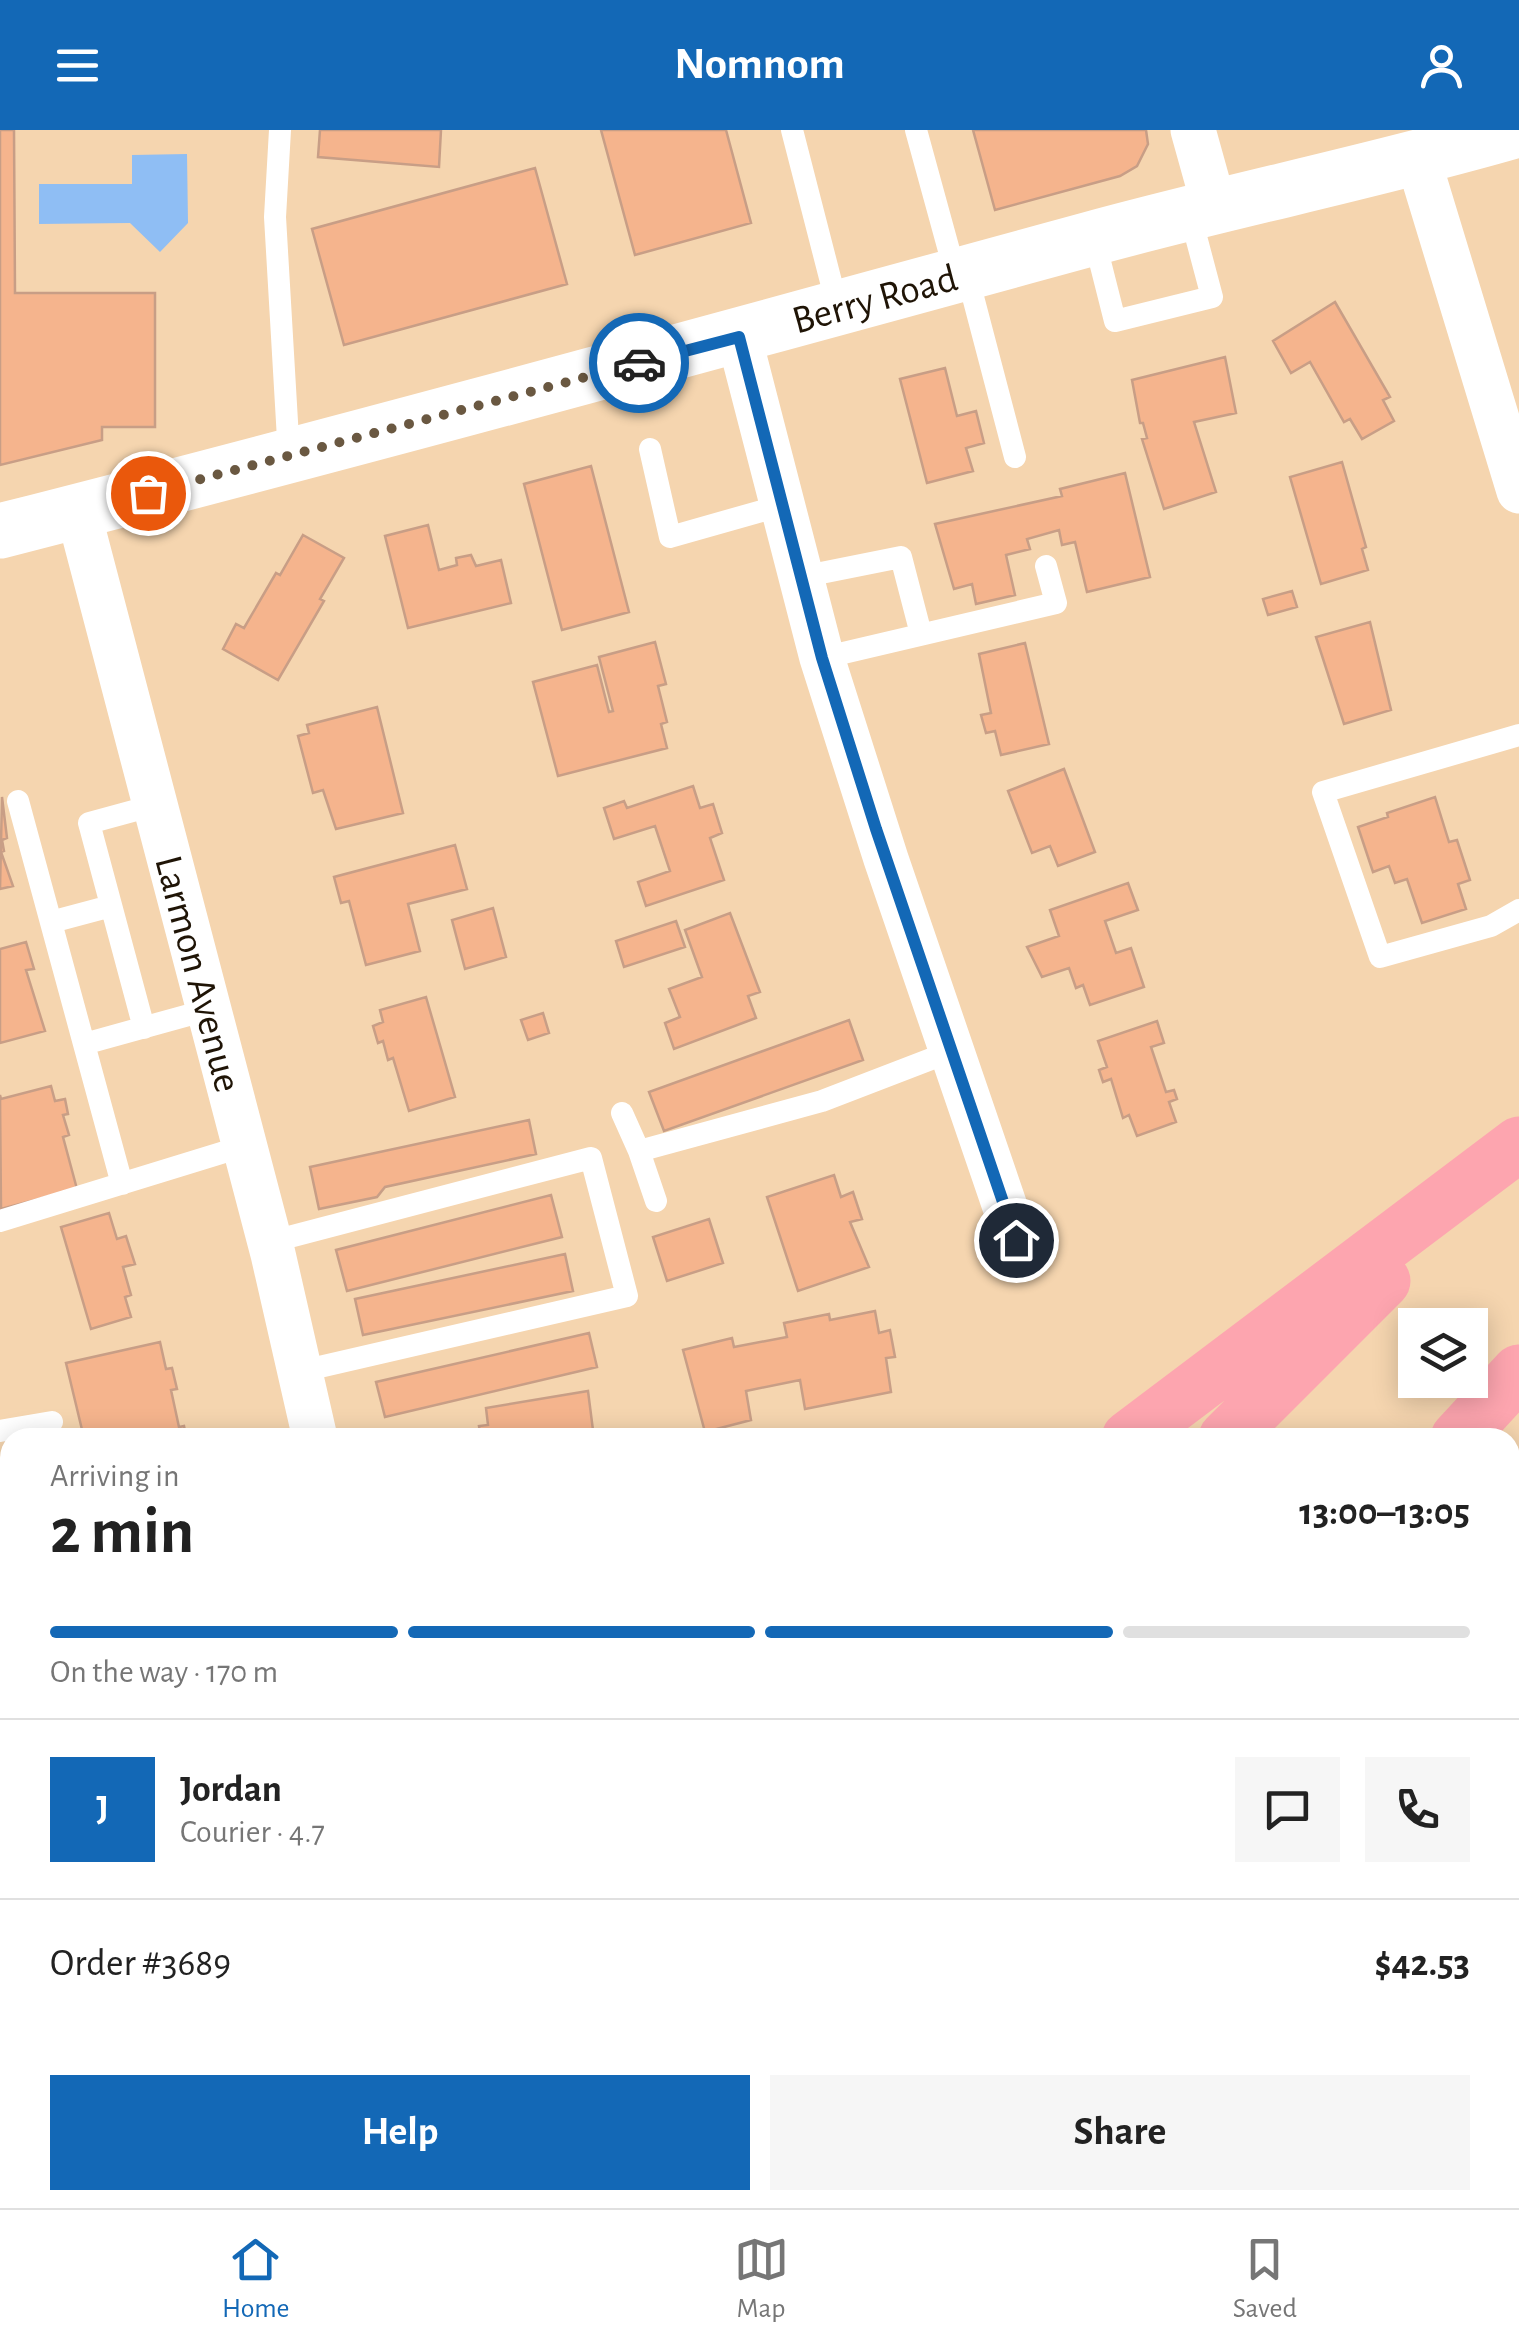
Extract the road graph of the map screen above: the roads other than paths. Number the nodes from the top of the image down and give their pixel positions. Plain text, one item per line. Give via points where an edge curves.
1 (280, 130) edge
2 (792, 130) edge
3 (916, 130) edge
4 (1193, 130) edge
5 (1518, 130) edge
6 (1418, 159) junction
7 (1203, 212) junction
8 (1094, 238) junction
9 (962, 275) junction
10 (838, 309) junction
11 (739, 337) junction
12 (650, 449) dead end
13 (289, 456) junction
14 (1015, 457) dead end
15 (1519, 491) edge
16 (783, 505) junction
17 (78, 511) junction
18 (0, 532) edge
19 (1046, 566) dead end
20 (801, 578) junction
21 (921, 634) junction
22 (822, 658) junction
23 (1519, 736) edge
24 (18, 802) dead end
25 (154, 805) junction
26 (111, 906) junction
27 (1519, 910) edge
28 (51, 922) junction
29 (207, 1010) junction
30 (144, 1028) junction
31 (84, 1044) junction
32 (952, 1051) junction
33 (622, 1114) dead end
34 (1519, 1144) edge
35 (244, 1146) junction
36 (639, 1151) junction
37 (122, 1184) junction
38 (656, 1201) dead end
39 (0, 1221) edge
40 (1016, 1240) dead end
41 (270, 1242) junction
42 (302, 1371) junction
43 (1519, 1372) edge
44 (52, 1422) dead end
45 (17, 1428) edge
46 (313, 1428) edge
47 (1142, 1428) edge
48 (1236, 1428) edge
49 (1467, 1428) edge

1 - 13 lane via 275,217
2 - 10 lane
3 - 9 lane
4 - 7 street
5 - 6 street, Berry Road
6 - 7 street, Berry Road
6 - 15 street
7 - 8 street, Berry Road
7 - 8 lane via 1212,298 1114,320
8 - 9 street, Berry Road
9 - 10 street, Berry Road
9 - 14 lane
10 - 11 street, Berry Road
11 - 13 street, Berry Road
11 - 16 street
12 - 16 lane via 670,537
13 - 17 street, Berry Road
16 - 20 street
17 - 18 street, Berry Road
17 - 25 street, Larmon Avenue
19 - 21 lane via 1056,602
20 - 21 lane via 901,557
20 - 22 street
21 - 22 lane
22 - 32 street
23 - 27 lane via 1324,792 1380,957 1491,926
24 - 28 lane
25 - 26 lane via 89,823
25 - 29 street, Larmon Avenue
26 - 28 lane
26 - 30 lane
28 - 31 lane
29 - 30 lane
29 - 35 street, Larmon Avenue
30 - 31 lane
31 - 37 lane
32 - 36 lane via 822,1101
32 - 40 street
33 - 36 lane
34 - 47 highway
34 - 48 highway
35 - 37 lane
35 - 41 street, Larmon Avenue
36 - 38 lane
37 - 39 lane
41 - 42 street, Larmon Avenue
41 - 42 lane via 591,1158 626,1296
42 - 46 street, Larmon Avenue
43 - 49 highway
44 - 45 lane

